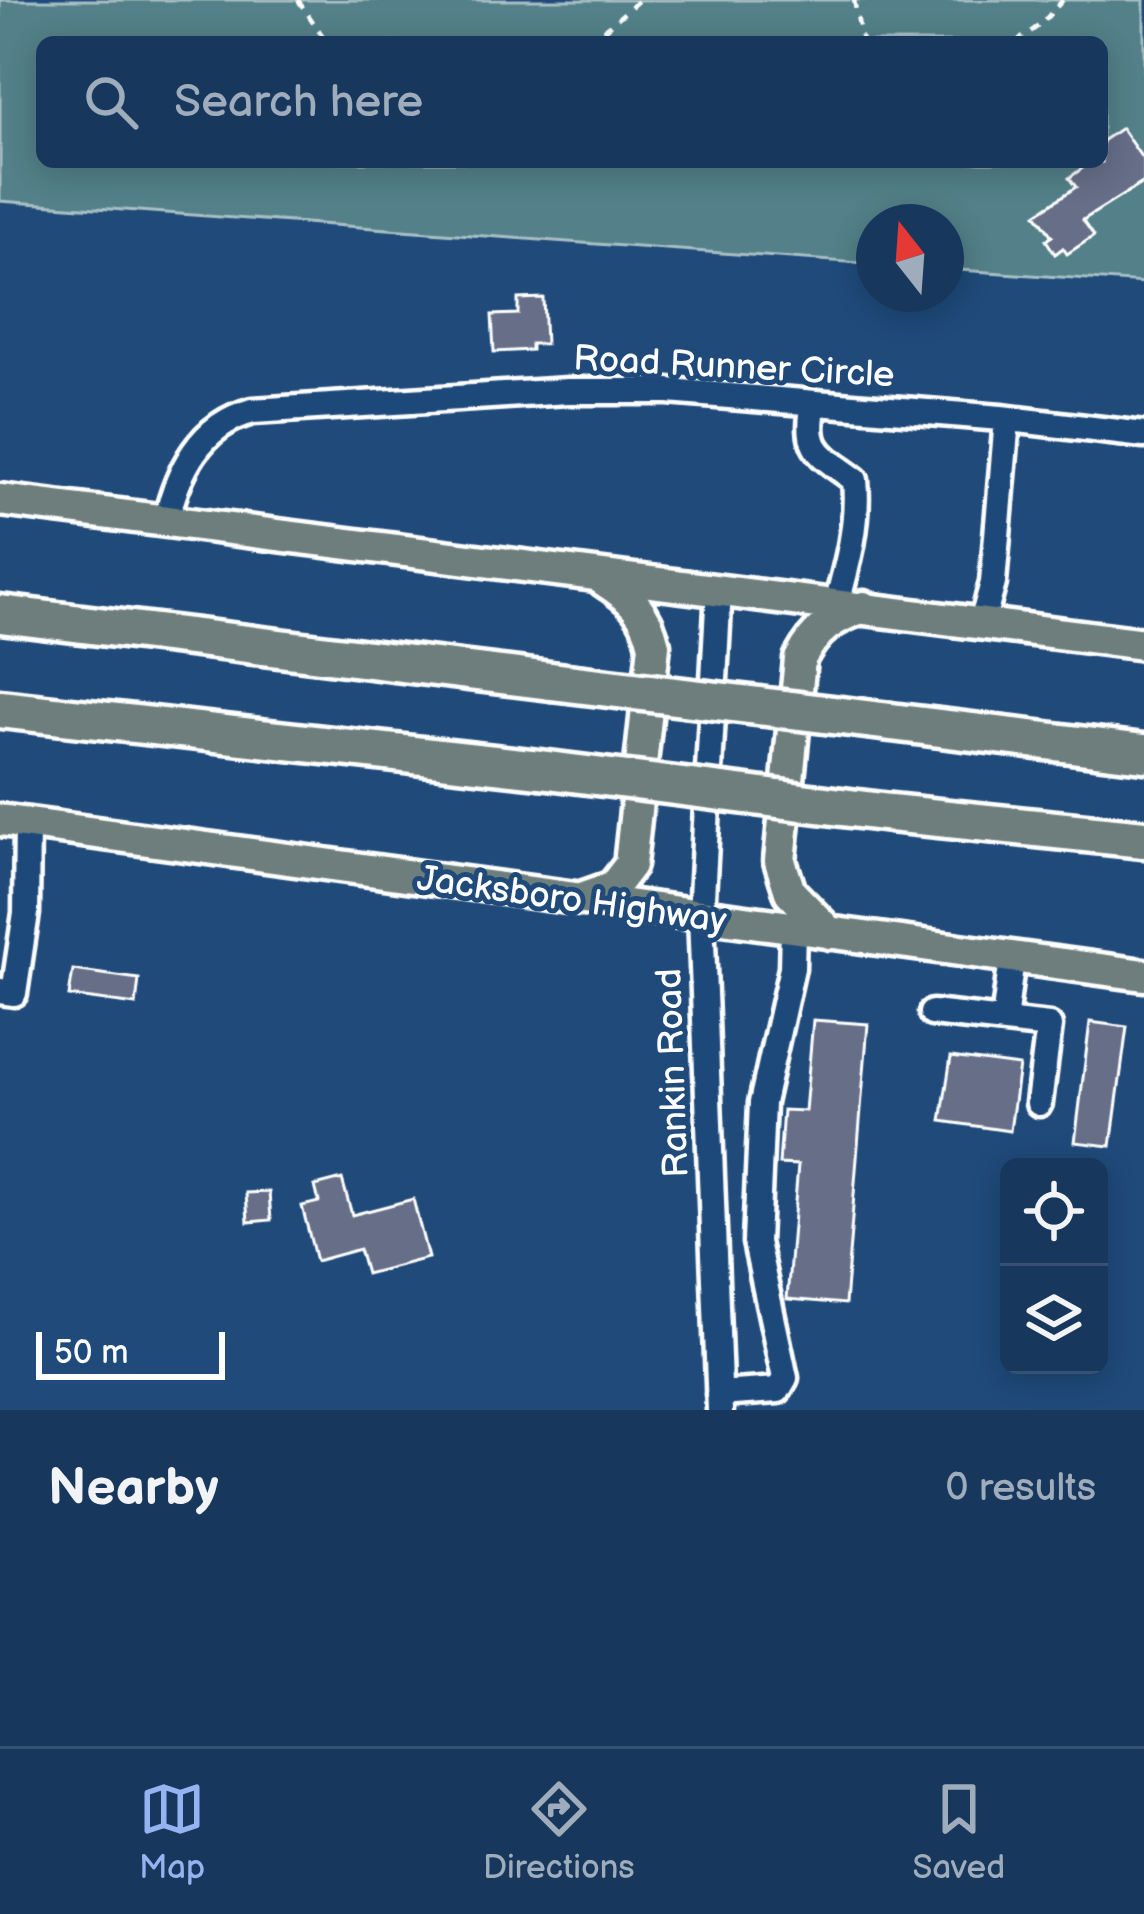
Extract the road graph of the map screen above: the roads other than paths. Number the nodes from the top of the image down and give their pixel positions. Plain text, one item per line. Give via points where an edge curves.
1 (814, 403) junction
2 (1007, 419) junction
3 (1144, 435) edge
4 (0, 500) edge
5 (166, 521) junction
6 (600, 578) junction
7 (719, 589) junction
8 (850, 605) junction
9 (0, 614) edge
10 (982, 623) junction
11 (1144, 644) edge
12 (0, 709) edge
13 (1144, 753) edge
14 (14, 821) edge
15 (1144, 839) edge
16 (573, 901) junction
17 (701, 915) junction
18 (793, 928) junction
19 (830, 932) junction
20 (1012, 958) junction
21 (1144, 976) edge
22 (0, 992) edge
23 (932, 1013) dead end
24 (1004, 1021) junction
25 (1039, 1102) dead end
26 (719, 1402) edge

1 - 2 street, Road Runner Circle
1 - 5 street, Road Runner Circle via 568,391 253,411 208,432 175,484
1 - 8 street via 811,439 819,455 855,480
2 - 3 street, Road Runner Circle
2 - 10 street via 993,583
4 - 5 main road
5 - 6 main road
6 - 7 main road
6 - 16 main road via 634,600 654,645 630,865 613,886
7 - 8 main road
7 - 17 street, Rankin Road
8 - 10 main road
8 - 19 main road via 812,637 800,659 780,861 790,892
9 - 13 highway, bridge
10 - 11 main road
12 - 15 highway, bridge
14 - 16 main road, Jacksboro Highway
14 - 22 street via 26,913 14,993
16 - 17 main road, Jacksboro Highway
17 - 18 main road, Jacksboro Highway
17 - 26 street, Rankin Road
18 - 19 main road, Jacksboro Highway
18 - 26 street via 762,1103 757,1242 785,1378 778,1390
19 - 20 main road, Jacksboro Highway
20 - 21 main road, Jacksboro Highway
20 - 24 street
23 - 24 street
24 - 25 street via 1048,1026

